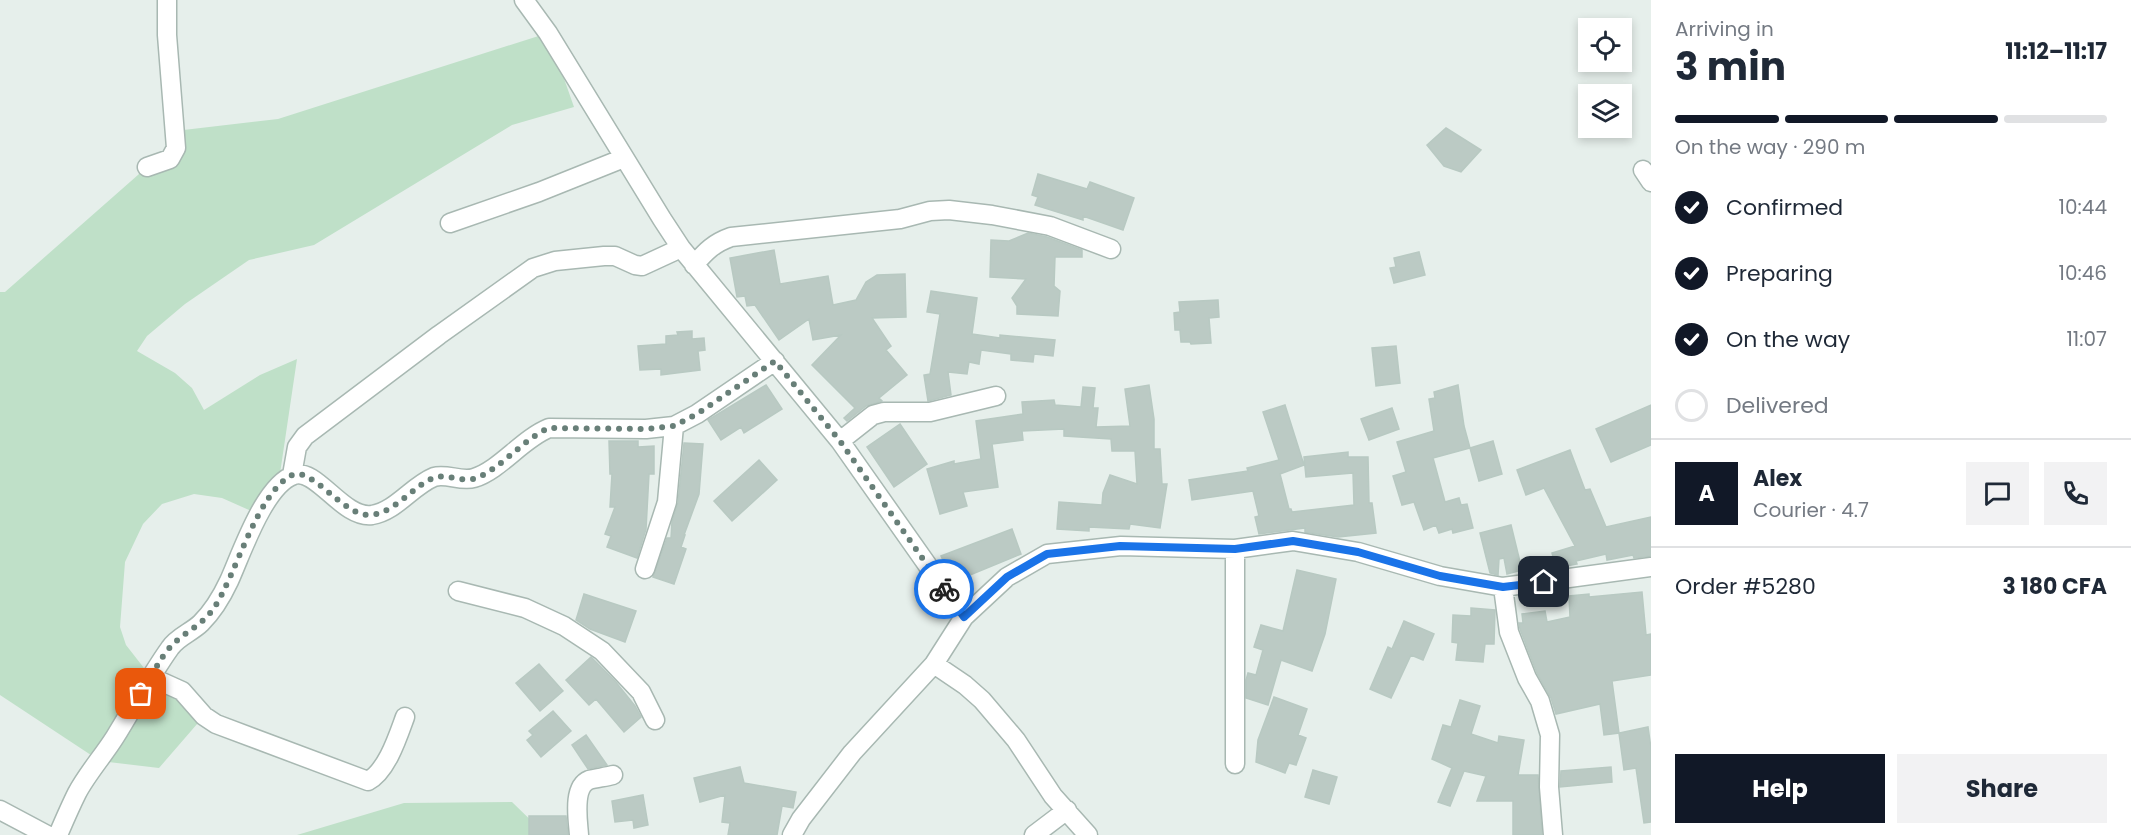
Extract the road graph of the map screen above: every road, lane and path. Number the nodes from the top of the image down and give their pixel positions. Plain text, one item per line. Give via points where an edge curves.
1 (167, 0) edge
2 (524, 0) edge
3 (624, 158) junction
4 (147, 167) dead end
5 (450, 223) dead end
6 (681, 248) junction
7 (1111, 249) dead end
8 (694, 265) junction
9 (775, 361) junction
10 (996, 396) dead end
11 (674, 426) junction
12 (840, 441) junction
13 (292, 475) junction
14 (1235, 549) junction
15 (1651, 567) edge
16 (645, 569) dead end
17 (1503, 587) junction
18 (458, 591) dead end
19 (964, 617) junction
20 (934, 664) junction
21 (152, 677) junction
22 (405, 717) dead end
23 (655, 720) dead end
24 (1235, 764) dead end
25 (613, 776) dead end
26 (0, 810) edge
27 (1067, 810) junction
28 (47, 835) edge
29 (58, 835) edge
30 (579, 835) edge
31 (792, 835) edge
32 (1034, 835) edge
33 (1088, 835) edge
34 (1552, 835) edge

1 - 4 street via 176,148 170,159
2 - 3 street
3 - 5 street
3 - 6 street
6 - 8 street
6 - 13 street via 642,266 604,256 555,261 533,268 305,436 297,447
7 - 8 street via 1050,226 949,210 731,237 708,248
8 - 9 street
9 - 11 street
9 - 12 street
10 - 12 street via 930,412 873,415
11 - 13 street via 549,428 484,474 472,479 435,477 372,515 350,509 310,478
11 - 16 street via 667,502
12 - 19 street
13 - 21 street via 258,514 214,609 171,646
14 - 17 street via 1293,541 1358,552 1440,576
14 - 19 street via 1120,546 1047,554 1007,577
14 - 24 street
15 - 17 street
17 - 34 street via 1509,632 1540,701 1550,735
18 - 23 street via 525,608 564,626 602,651 641,692
19 - 20 street
20 - 27 street via 982,700
20 - 31 street via 852,753
21 - 22 street via 182,691 216,724 368,781 376,777
21 - 29 street via 77,792
25 - 30 street via 582,785
26 - 28 street
27 - 32 street
27 - 33 street

